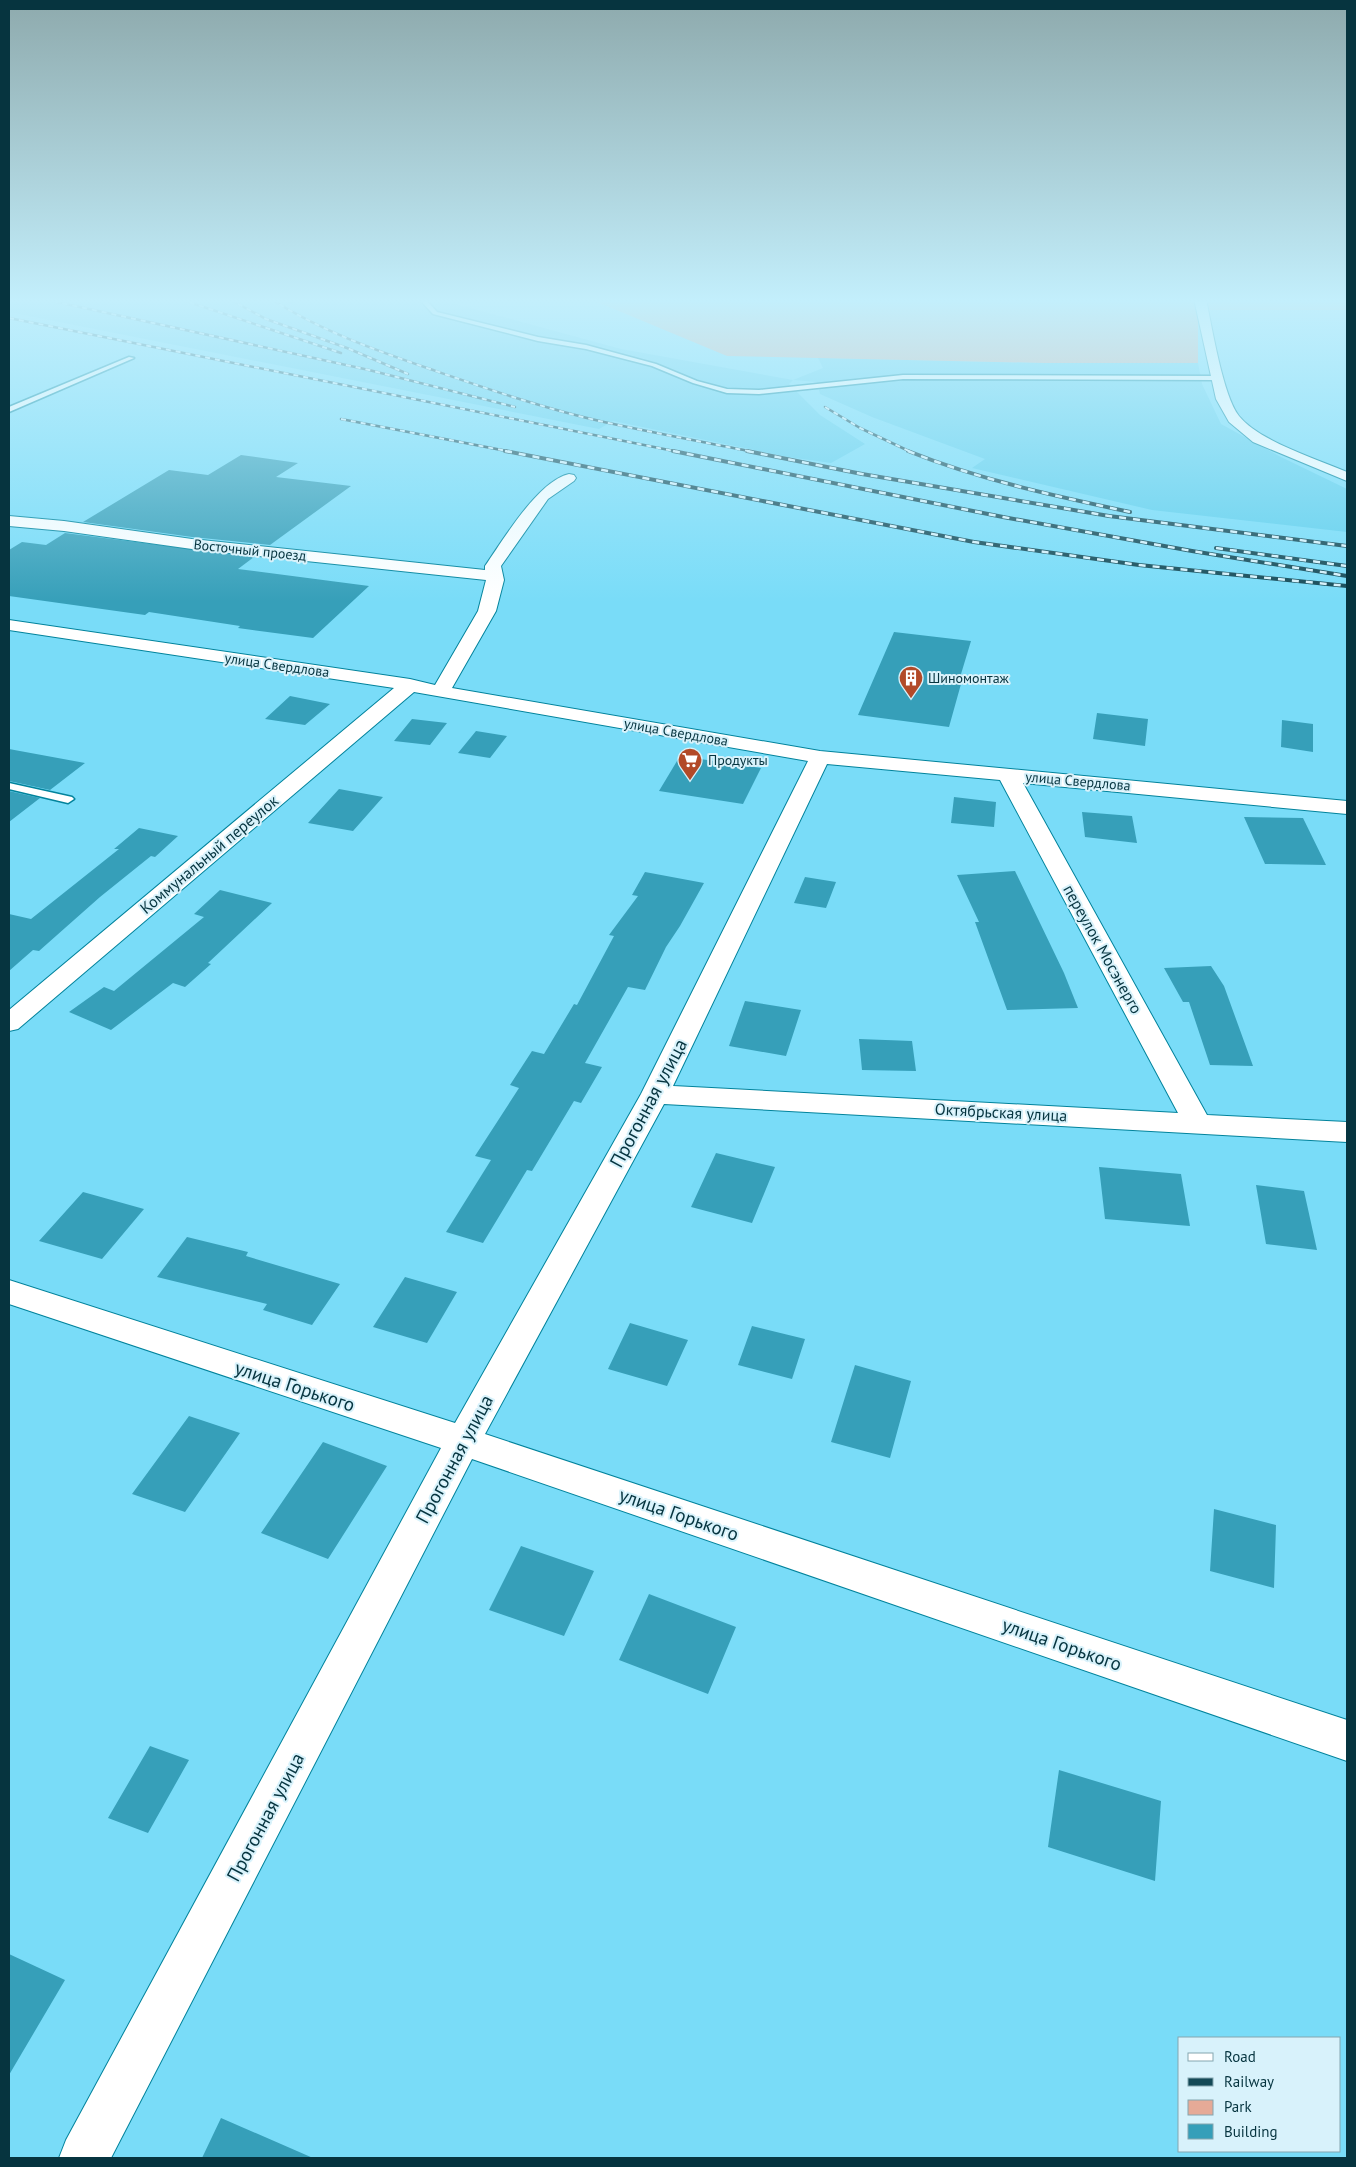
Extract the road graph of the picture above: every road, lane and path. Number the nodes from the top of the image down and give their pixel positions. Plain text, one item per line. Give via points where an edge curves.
1 (32, 400) edge
2 (1223, 400) edge
3 (9, 410) edge
4 (1347, 477) edge
5 (569, 478) dead end
6 (9, 521) edge
7 (493, 576) junction
8 (9, 625) edge
9 (29, 629) junction
10 (9, 641) edge
11 (410, 685) junction
12 (440, 692) junction
13 (820, 757) junction
14 (1008, 775) junction
15 (9, 786) edge
16 (68, 800) dead end
17 (1347, 807) edge
18 (9, 1023) edge
19 (655, 1094) junction
20 (1198, 1123) junction
21 (1347, 1132) edge
22 (9, 1292) edge
23 (463, 1441) junction
24 (1347, 1740) edge
25 (84, 2158) edge

1 - 3 lane
2 - 4 street via 1234,419 1258,439
5 - 7 street via 543,496 493,566
6 - 7 street, Восточный проезд
7 - 12 street via 495,580 486,611
8 - 9 street, улица Свердлова
9 - 10 street
9 - 11 street, улица Свердлова
11 - 12 street, улица Свердлова
11 - 18 street, Коммунальный переулок
12 - 13 street, улица Свердлова
13 - 14 street, улица Свердлова
13 - 19 street, Прогонная улица
14 - 17 street, улица Свердлова
14 - 20 street, переулок Мосэнерго
15 - 16 lane
19 - 20 street, Октябрьская улица
19 - 23 street, Прогонная улица
20 - 21 street, Октябрьская улица
22 - 23 street, улица Горького
23 - 24 street, улица Горького
23 - 25 street, Прогонная улица

